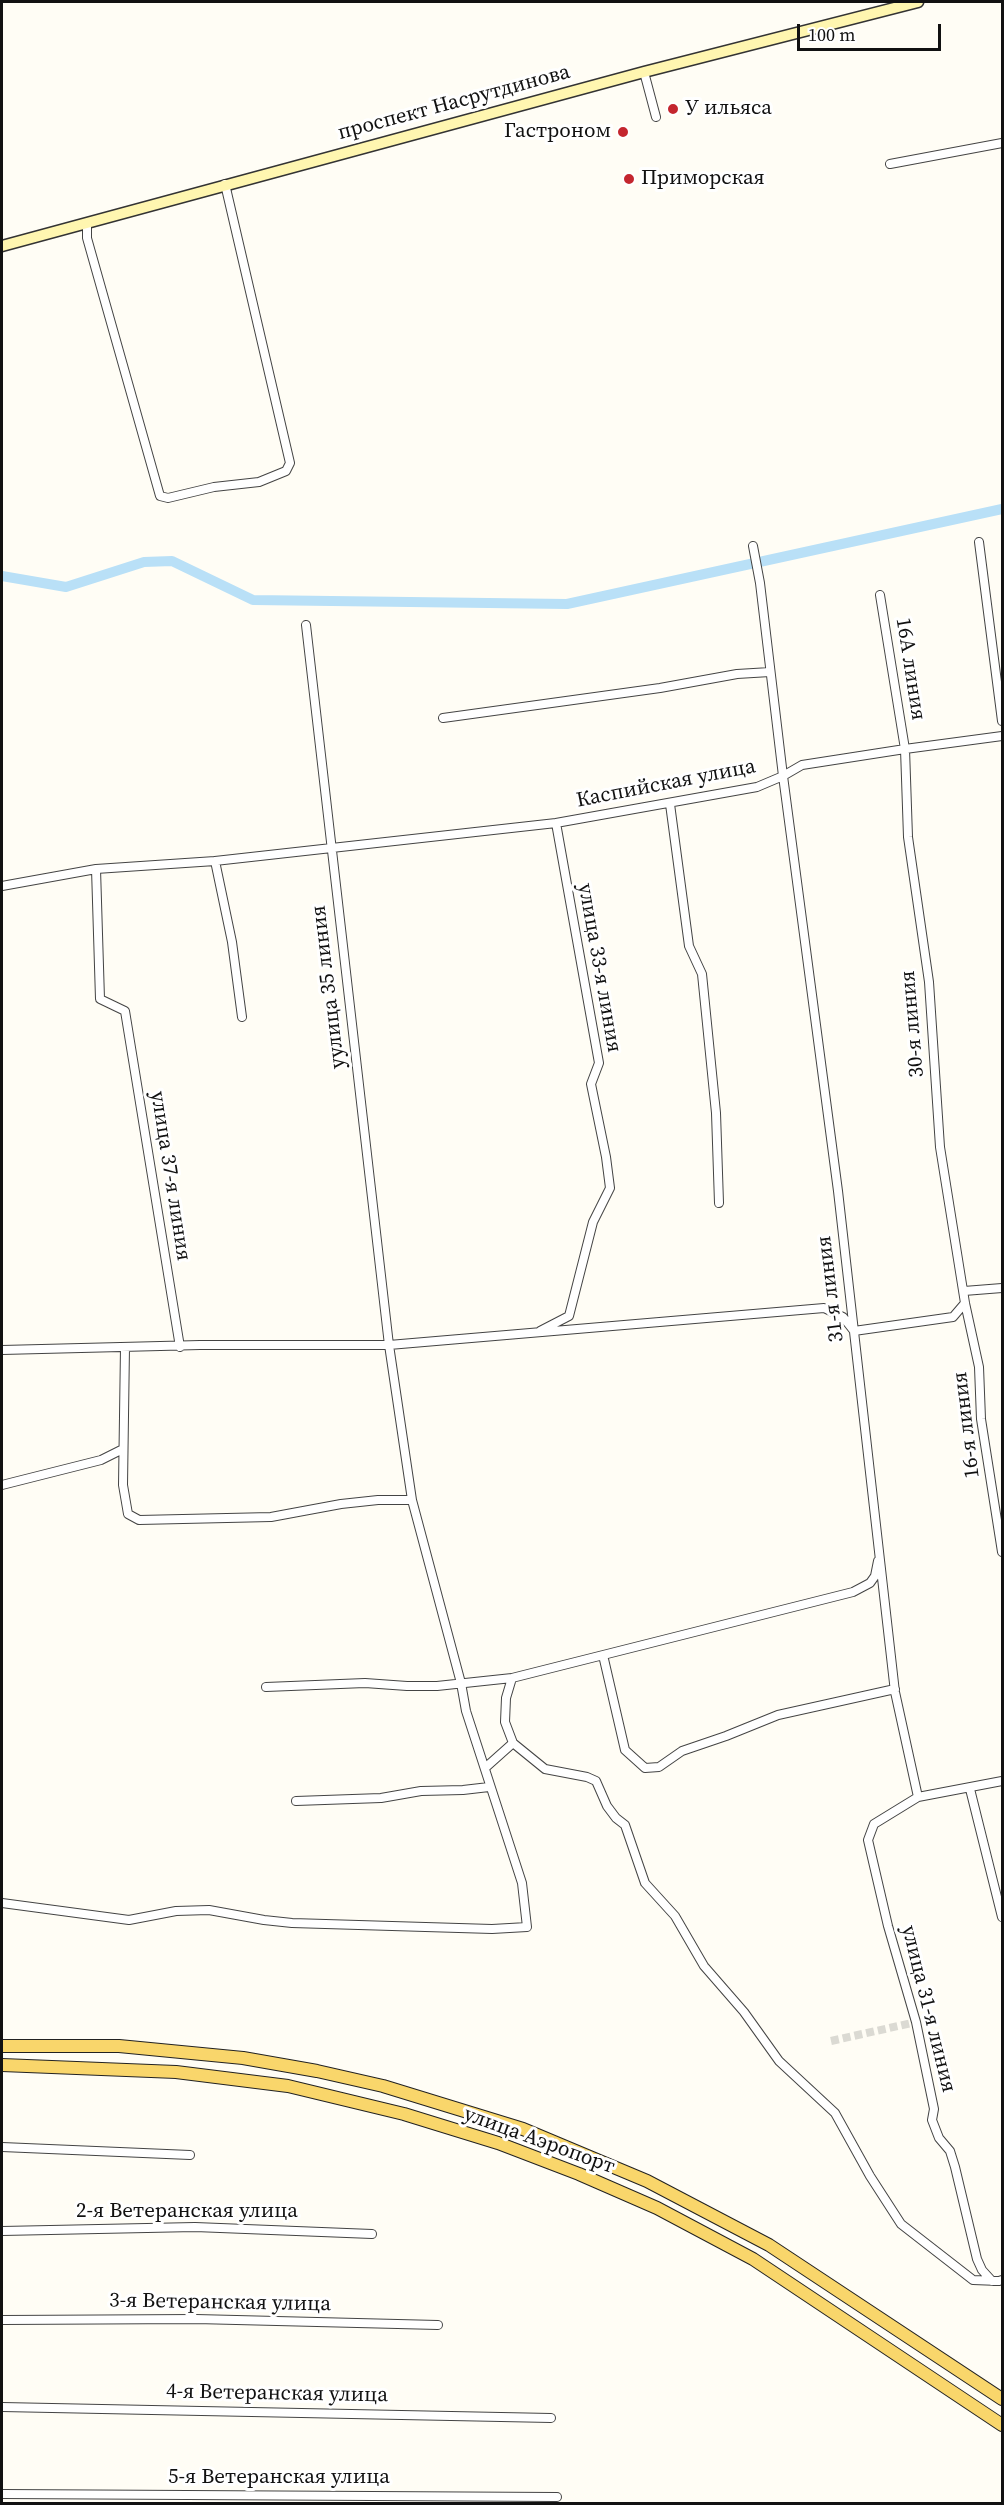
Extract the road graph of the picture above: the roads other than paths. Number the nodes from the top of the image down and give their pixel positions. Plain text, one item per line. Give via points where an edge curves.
1 (918, 2) edge
2 (644, 72) junction
3 (656, 117) dead end
4 (1002, 142) edge
5 (890, 164) dead end
6 (225, 184) junction
7 (87, 223) junction
8 (2, 246) edge
9 (979, 542) dead end
10 (753, 546) dead end
11 (880, 595) dead end
12 (306, 625) dead end
13 (770, 672) junction
14 (443, 718) dead end
15 (1002, 721) edge
16 (1002, 736) edge
17 (904, 749) junction
18 (783, 777) junction
19 (670, 804) junction
20 (556, 823) junction
21 (332, 850) junction
22 (215, 861) junction
23 (96, 869) junction
24 (2, 886) edge
25 (242, 1017) dead end
26 (719, 1203) dead end
27 (1002, 1288) edge
28 (964, 1296) junction
29 (854, 1331) junction
30 (534, 1334) junction
31 (389, 1345) junction
32 (125, 1347) junction
33 (180, 1347) junction
34 (2, 1350) edge
35 (123, 1449) junction
36 (2, 1485) edge
37 (412, 1500) junction
38 (1002, 1552) edge
39 (879, 1554) junction
40 (603, 1655) junction
41 (512, 1678) junction
42 (461, 1683) junction
43 (266, 1687) dead end
44 (895, 1689) junction
45 (513, 1743) junction
46 (485, 1768) junction
47 (1002, 1780) edge
48 (489, 1787) junction
49 (970, 1788) junction
50 (918, 1797) junction
51 (296, 1801) dead end
52 (2, 1903) edge
53 (1002, 1917) edge
54 (2, 2046) edge
55 (2, 2065) edge
56 (2, 2147) edge
57 (190, 2155) dead end
58 (2, 2231) edge
59 (372, 2234) dead end
60 (1002, 2280) edge
61 (992, 2281) junction
62 (2, 2320) edge
63 (438, 2325) dead end
64 (1002, 2399) edge
65 (2, 2407) edge
66 (551, 2418) dead end
67 (1002, 2425) edge
68 (2, 2494) edge
69 (557, 2497) dead end

1 - 2 main road, проспект Насрутдинова
2 - 3 street
2 - 6 main road, проспект Насрутдинова
4 - 5 street
6 - 7 main road, проспект Насрутдинова
6 - 7 street via 290,463 286,471 259,482 168,498 160,496 87,238
7 - 8 main road, проспект Насрутдинова
9 - 15 street
10 - 13 street, 31-я линия
11 - 17 street, 16А линия
12 - 21 street, уулица 35 линия
13 - 14 street
13 - 18 street, 31-я линия
16 - 17 street, Каспийская улица
17 - 18 street, Каспийская улица via 801,765
17 - 28 street, 30-я линия via 908,837 929,982 940,1147
18 - 19 street, Каспийская улица via 757,787
18 - 29 street, 31-я линия
19 - 20 street, Каспийская улица
19 - 26 street via 689,946 702,974 716,1113
20 - 21 street, Каспийская улица
20 - 30 street, улица 33-я линия via 598,1063 591,1084 610,1188 593,1222 568,1316
21 - 22 street, Каспийская улица
21 - 31 street, уулица 35 линия
22 - 23 street, Каспийская улица
22 - 25 street
23 - 24 street, Каспийская улица
23 - 33 street, улица 37-я линия via 100,999 125,1011
27 - 28 street
28 - 29 street via 953,1317
28 - 38 street, 16-я линия via 979,1367 981,1419
29 - 30 street via 843,1317 824,1308
29 - 39 street, 31-я линия
30 - 31 street
31 - 33 street
31 - 37 street, уулица 35 линия
32 - 33 street
32 - 34 street
32 - 35 street
35 - 36 street via 101,1460
35 - 37 street via 125,1501 128,1514 139,1520 271,1518 341,1504
37 - 42 street, уулица 35 линия
39 - 40 street via 875,1576 862,1589
39 - 44 street, 31-я линия
40 - 41 street
40 - 44 street via 625,1750 645,1768 659,1767 682,1751 778,1714
41 - 42 street
41 - 45 street via 505,1722
42 - 43 street
42 - 46 street, уулица 35 линия
44 - 50 street, 31-я линия
45 - 46 street
45 - 61 street via 545,1769 596,1781 607,1806 625,1825 645,1883 675,1916 704,1966 779,2061 835,2114 901,2224 974,2280
46 - 48 street, уулица 35 линия
47 - 49 street
48 - 51 street via 381,1798
48 - 52 street, уулица 35 линия via 522,1883 527,1927 292,1923 209,1910 176,1911 129,1920
49 - 50 street
49 - 53 street
50 - 61 street, улица 31-я линия via 874,1824 868,1848 916,2022 934,2109 932,2120 950,2151 977,2259
54 - 64 main road, улица Аэропорт via 119,2046 243,2058 383,2086 523,2129 647,2181 769,2245
55 - 67 main road, улица Аэропорт via 176,2072 288,2086 405,2114 498,2143 657,2208 753,2259
56 - 57 street
58 - 59 street, 2-я Ветеранская улица via 195,2227
60 - 61 street
62 - 63 street, 3-я Ветеранская улица via 196,2319
65 - 66 street, 4-я Ветеранская улица
68 - 69 street, 5-я Ветеранская улица

